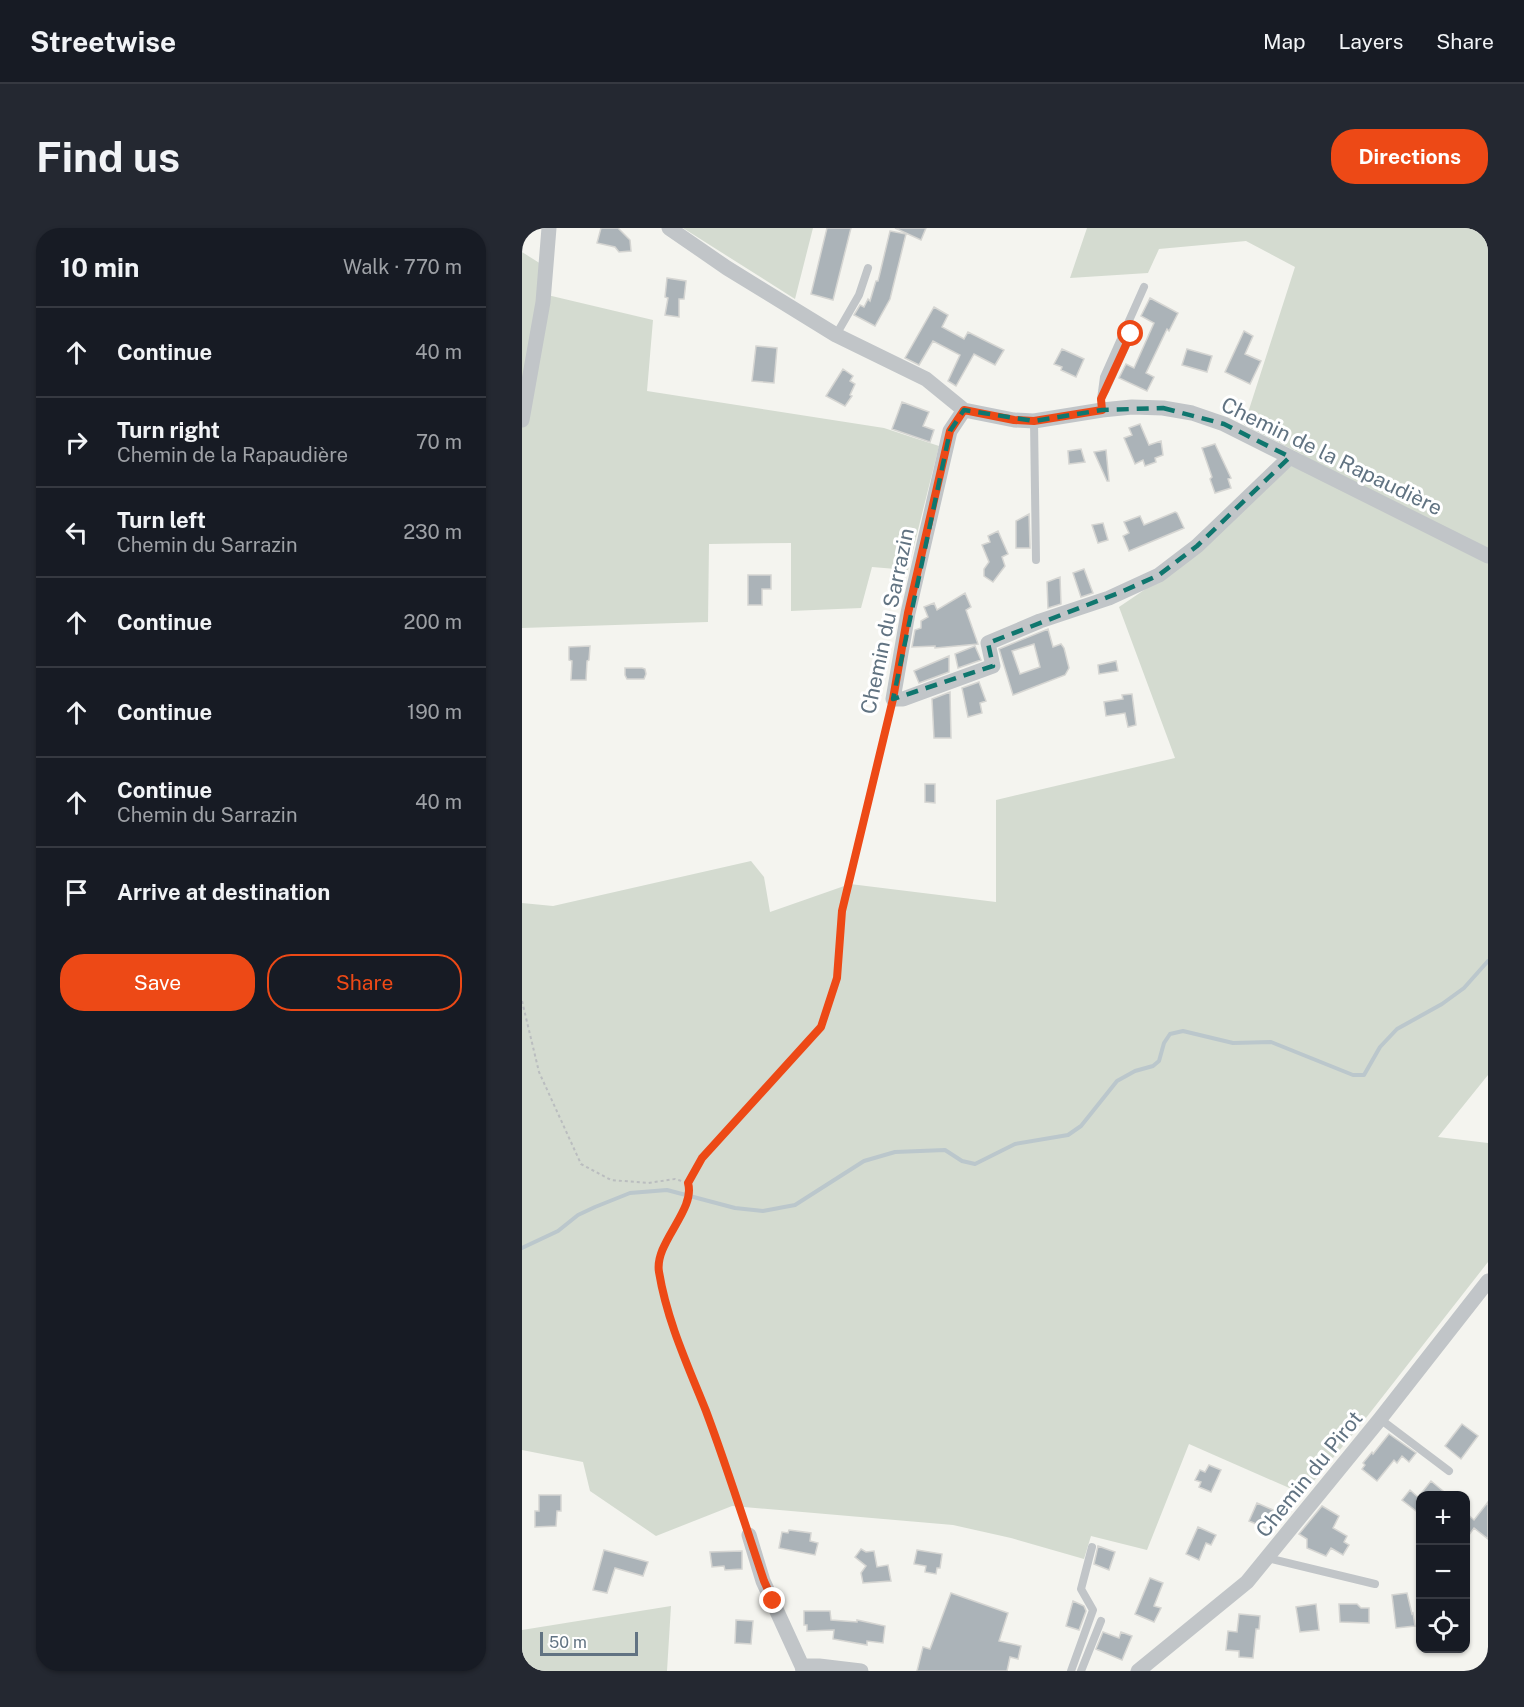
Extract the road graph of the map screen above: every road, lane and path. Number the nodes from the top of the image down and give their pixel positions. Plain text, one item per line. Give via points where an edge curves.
1 (549, 228) edge
2 (669, 228) edge
3 (868, 268) dead end
4 (1144, 287) dead end
5 (1131, 334) dead end
6 (836, 335) junction
7 (1102, 405) junction
8 (964, 410) junction
9 (522, 420) edge
10 (1034, 421) junction
11 (1290, 457) junction
12 (1488, 556) edge
13 (1036, 560) dead end
14 (893, 699) junction
15 (522, 1000) edge
16 (688, 1183) junction
17 (1488, 1281) edge
18 (1380, 1419) junction
19 (1449, 1471) dead end
20 (748, 1535) joint
21 (1092, 1547) dead end
22 (1267, 1558) junction
23 (1375, 1584) dead end
24 (1101, 1621) dead end
25 (803, 1668) edge
26 (861, 1671) edge
27 (1071, 1671) edge
28 (1081, 1671) edge
29 (1137, 1671) edge

1 - 9 street via 543,302
2 - 6 street, Chemin de la Rapaudière
3 - 6 lane via 859,295
4 - 7 lane via 1104,377
5 - 7 lane
6 - 8 street, Chemin de la Rapaudière via 926,379
7 - 10 street, Chemin de la Rapaudière
7 - 11 street, Chemin de la Rapaudière via 1192,413 1224,424
8 - 10 street, Chemin de la Rapaudière
8 - 14 street, Chemin du Sarrazin via 950,431 908,613
10 - 13 lane
11 - 12 street, Chemin de la Rapaudière
11 - 14 street via 1197,546 1159,574 1109,598 988,643 993,666 903,699
14 - 16 path, Chemin du Sarrazin via 842,911 837,978 821,1027 702,1158
15 - 16 path via 539,1072 580,1164 611,1180 648,1183 675,1179
16 - 20 path via 686,1203 660,1255 658,1270 673,1329
17 - 18 street, Chemin du Pirot
18 - 19 lane
18 - 22 street, Chemin du Pirot
20 - 25 street
21 - 27 lane via 1081,1589 1093,1610
22 - 23 lane
22 - 29 street, Chemin du Pirot via 1246,1582
24 - 28 lane
25 - 26 street

